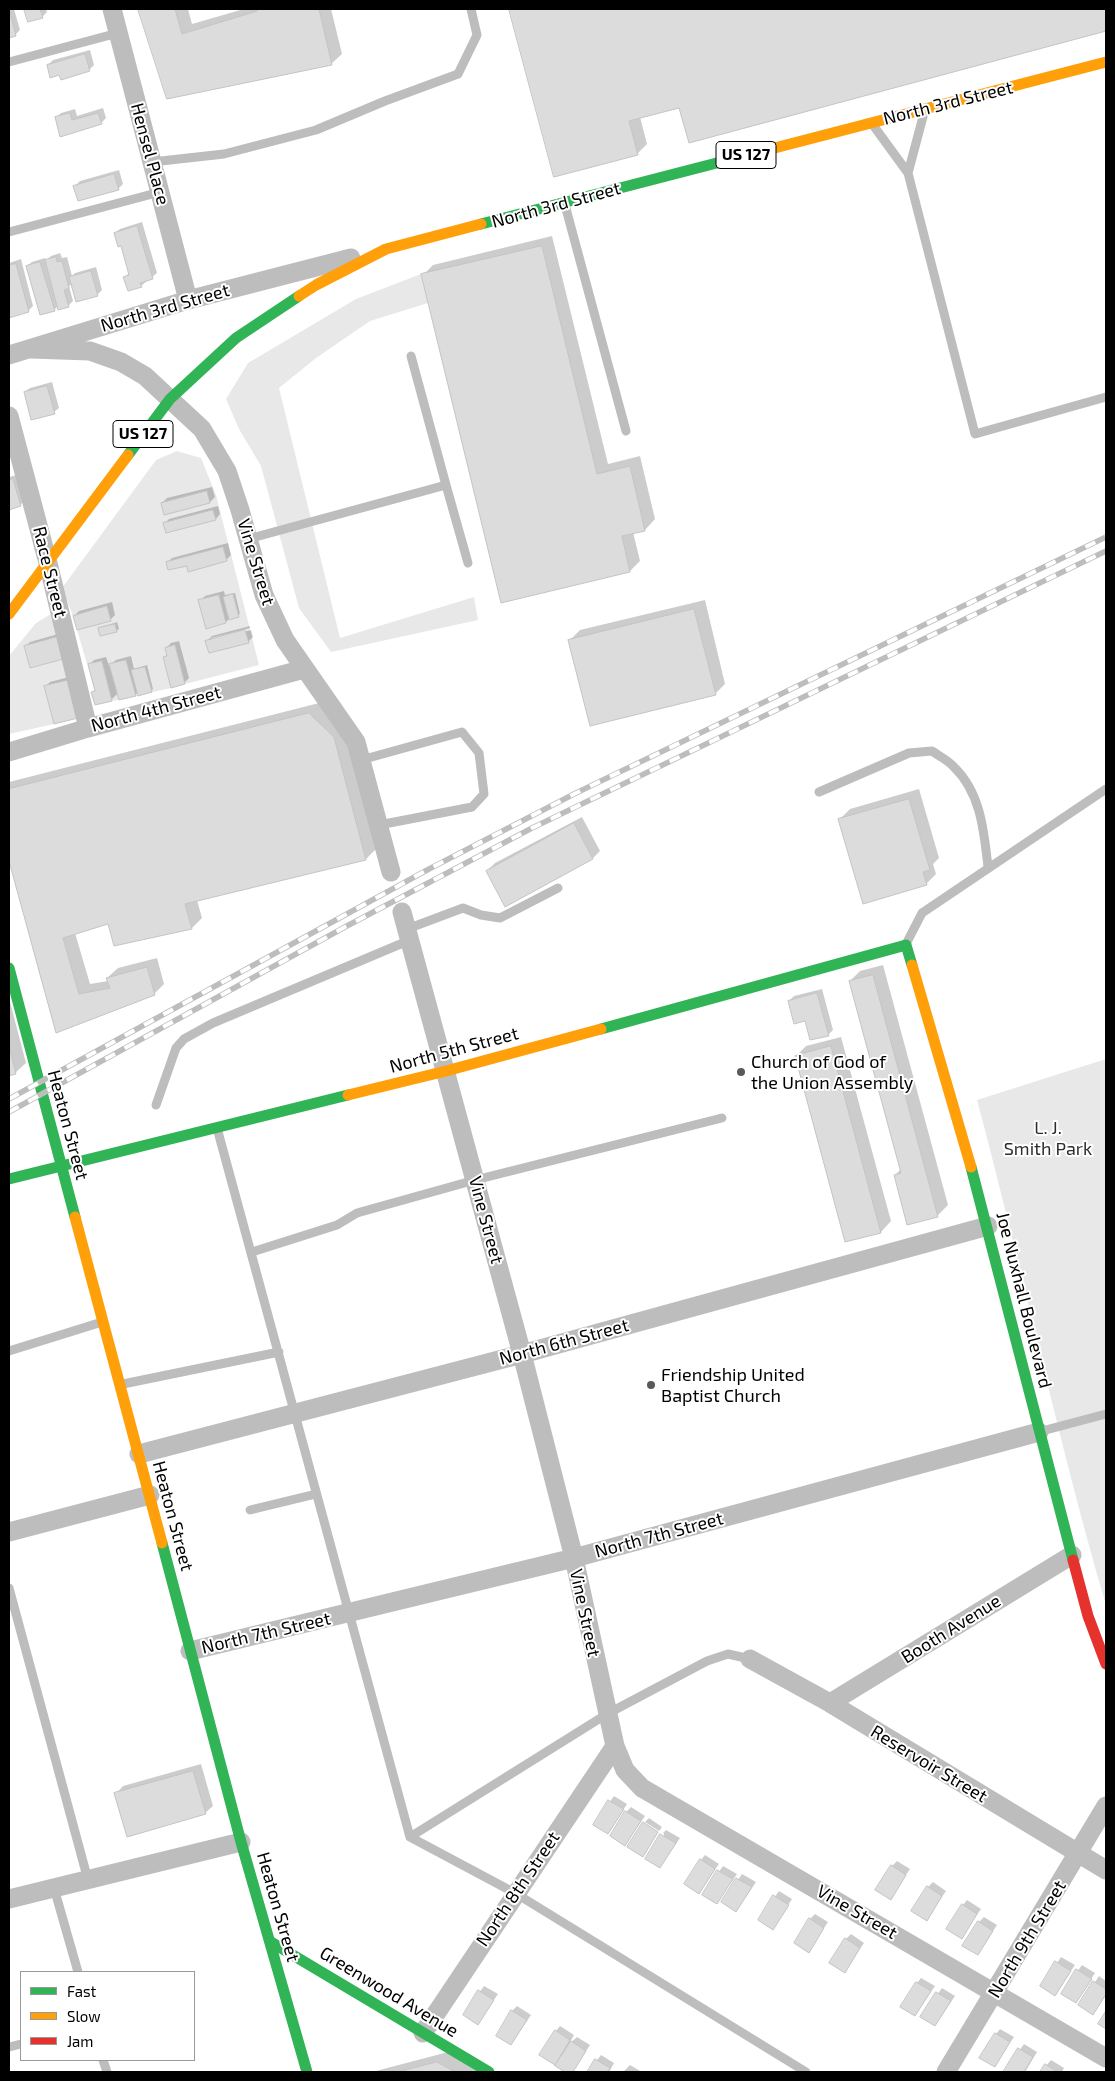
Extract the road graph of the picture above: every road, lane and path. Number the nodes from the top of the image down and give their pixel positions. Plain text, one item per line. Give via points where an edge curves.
1 (112, 9) edge
2 (471, 9) edge
3 (118, 33) junction
4 (9, 62) edge
5 (1106, 62) edge
6 (925, 109) junction
7 (872, 123) junction
8 (152, 162) junction
9 (908, 174) junction
10 (160, 192) junction
11 (564, 203) junction
12 (9, 232) edge
13 (386, 248) junction
14 (188, 300) junction
15 (31, 349) junction
16 (9, 355) edge
17 (411, 356) dead end
18 (1106, 397) edge
19 (170, 399) junction
20 (9, 416) edge
21 (626, 431) dead end
22 (446, 485) junction
23 (248, 539) junction
24 (48, 563) junction
25 (468, 563) dead end
26 (9, 614) edge
27 (304, 669) junction
28 (88, 728) junction
29 (9, 752) edge
30 (361, 760) junction
31 (1106, 789) edge
32 (819, 792) dead end
33 (379, 825) junction
34 (988, 867) junction
35 (391, 872) dead end
36 (558, 888) dead end
37 (406, 927) junction
38 (906, 945) junction
39 (9, 968) edge
40 (446, 1071) junction
41 (156, 1104) dead end
42 (722, 1118) dead end
43 (217, 1127) junction
44 (60, 1165) junction
45 (9, 1180) edge
46 (475, 1180) junction
47 (988, 1226) junction
48 (252, 1252) junction
49 (103, 1322) junction
50 (9, 1351) edge
51 (279, 1352) junction
52 (522, 1354) junction
53 (120, 1384) junction
54 (296, 1413) junction
55 (1106, 1414) edge
56 (1039, 1432) junction
57 (139, 1454) junction
58 (316, 1494) junction
59 (150, 1495) junction
60 (250, 1510) dead end
61 (9, 1532) edge
62 (1072, 1555) junction
63 (574, 1558) junction
64 (9, 1588) edge
65 (350, 1613) junction
66 (190, 1651) junction
67 (750, 1660) joint
68 (1106, 1664) edge
69 (830, 1704) junction
70 (607, 1714) junction
71 (615, 1746) junction
72 (1106, 1806) edge
73 (410, 1837) junction
74 (241, 1842) junction
75 (1078, 1854) junction
76 (1106, 1870) edge
77 (88, 1880) junction
78 (54, 1888) junction
79 (515, 1893) junction
80 (9, 1899) edge
81 (271, 1942) junction
82 (78, 1971) edge
83 (995, 1993) junction
84 (423, 2032) junction
85 (1106, 2058) edge
86 (475, 2068) edge
87 (307, 2072) edge
88 (489, 2072) edge
89 (806, 2072) edge
90 (946, 2072) edge

1 - 3 street, Hensel Place
2 - 8 lane via 478,35 458,74 316,130 224,154
3 - 4 lane
3 - 8 street, Hensel Place
5 - 6 main road, North 3rd Street / US 127
6 - 7 main road, North 3rd Street / US 127
6 - 9 lane
7 - 9 lane
7 - 11 main road, North 3rd Street / US 127
8 - 10 street, Hensel Place
9 - 18 lane via 975,434
10 - 12 lane
10 - 14 street, Hensel Place
11 - 13 main road, North 3rd Street / US 127
11 - 21 lane
13 - 14 street, North 3rd Street
13 - 19 main road, US 127 via 316,285 257,323 236,338
14 - 15 street, North 3rd Street
15 - 16 street, North 3rd Street
15 - 19 street, Vine Street via 90,350 145,376
17 - 22 lane
19 - 23 street, Vine Street via 202,429 227,471
19 - 24 main road, US 127
20 - 24 street, Race Street
22 - 23 lane
22 - 25 lane
23 - 27 street, Vine Street via 264,595 285,640
24 - 26 main road, US 127
24 - 28 street, Race Street
27 - 28 street, North 4th Street
27 - 30 street, Vine Street via 356,742
28 - 29 street, North 4th Street
30 - 33 street, Vine Street
30 - 33 lane via 462,732 479,753 484,794 472,807
31 - 34 lane
32 - 34 lane via 909,753 932,751 955,767 973,794 983,826
33 - 35 street, Vine Street
34 - 38 lane via 922,913
36 - 37 lane via 500,918 463,908
37 - 40 street, Vine Street
37 - 41 lane via 184,1039 176,1048
38 - 40 main road, North 5th Street
38 - 47 main road, Joe Nuxhall Boulevard
39 - 44 main road, Heaton Street
40 - 43 main road, North 5th Street
40 - 46 street, Vine Street
42 - 46 lane
43 - 44 main road, North 5th Street
43 - 48 lane
44 - 45 main road, North 5th Street
44 - 49 main road, Heaton Street
46 - 48 lane via 357,1213 337,1225
46 - 52 street, Vine Street
47 - 52 street, North 6th Street
47 - 56 main road, Joe Nuxhall Boulevard
48 - 51 lane
49 - 50 lane
49 - 53 main road, Heaton Street
51 - 53 lane
51 - 54 lane
52 - 54 street, North 6th Street
52 - 63 street, Vine Street
53 - 57 main road, Heaton Street
54 - 57 street, North 6th Street
54 - 58 lane
55 - 56 lane
56 - 62 main road, Joe Nuxhall Boulevard
56 - 63 street, North 7th Street
57 - 59 main road, Heaton Street
58 - 60 lane
58 - 65 lane
59 - 61 street
59 - 66 main road, Heaton Street
62 - 68 main road, Joe Nuxhall Boulevard via 1088,1616
62 - 69 street, Booth Avenue
63 - 65 street, North 7th Street
63 - 70 street, Vine Street
64 - 77 lane
65 - 66 street, North 7th Street
65 - 73 lane
66 - 74 main road, Heaton Street
67 - 69 street, Reservoir Street
67 - 70 lane via 728,1654 708,1661
69 - 75 street, Reservoir Street
70 - 71 street, Vine Street
70 - 73 lane
71 - 79 street, North 8th Street
71 - 83 street, Vine Street via 625,1770 642,1788
72 - 75 street, North 9th Street
73 - 79 lane
74 - 77 street
74 - 81 main road, Heaton Street
75 - 76 street, Reservoir Street
75 - 83 street, North 9th Street
77 - 78 street
78 - 80 street
78 - 82 lane
79 - 84 street, North 8th Street
79 - 89 lane
81 - 84 main road, Greenwood Avenue
81 - 87 main road, Heaton Street
83 - 85 street, Vine Street
83 - 90 street, North 9th Street
84 - 86 main road, Greenwood Avenue
86 - 88 main road, Greenwood Avenue

